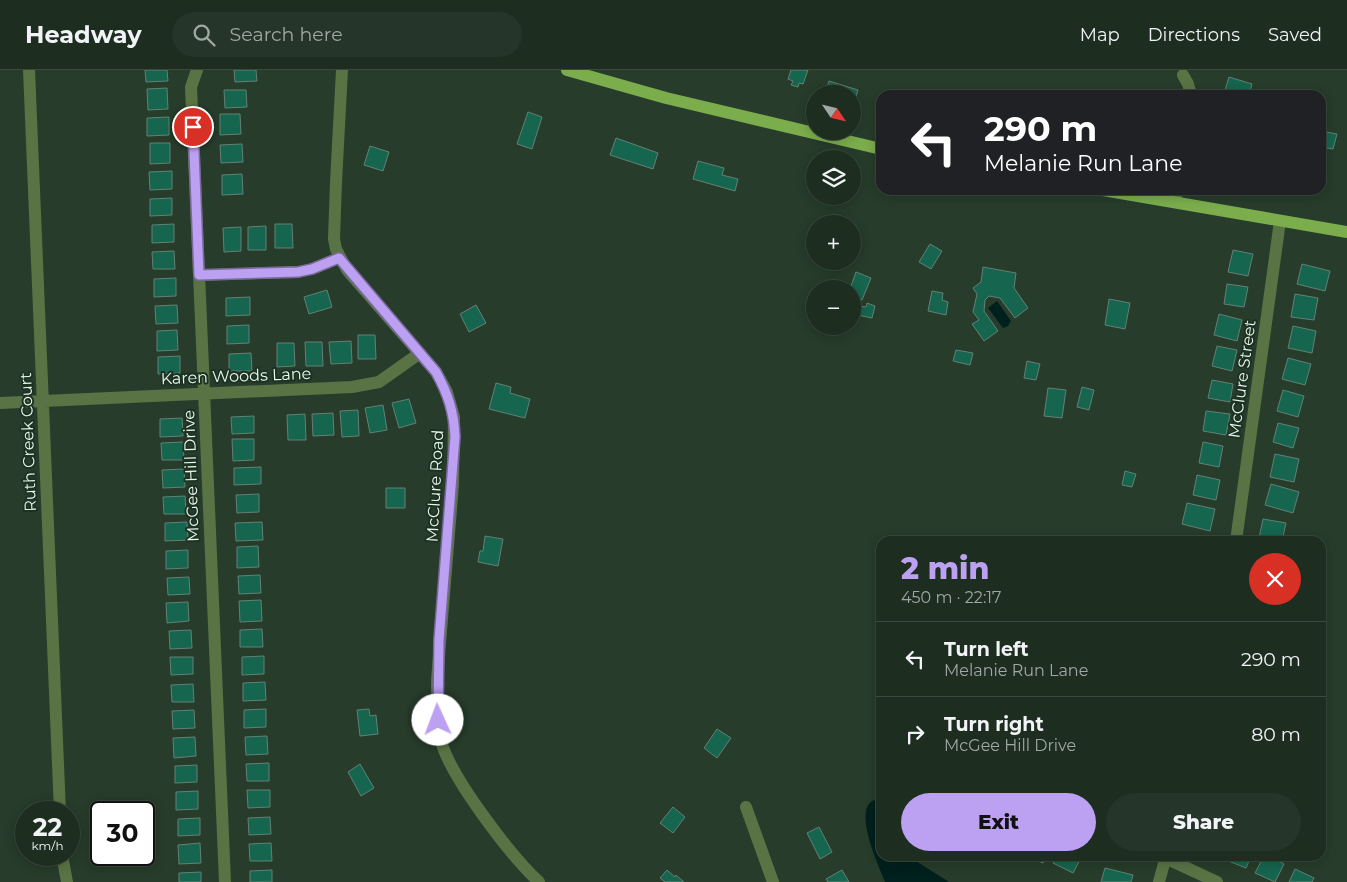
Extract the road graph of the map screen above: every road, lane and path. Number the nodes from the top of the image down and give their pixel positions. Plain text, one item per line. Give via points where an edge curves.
1 (29, 70) edge
2 (197, 70) edge
3 (342, 70) edge
4 (568, 70) edge
5 (1183, 75) dead end
6 (1190, 90) edge
7 (876, 149) edge
8 (1176, 196) edge
9 (1280, 220) junction
10 (1347, 232) edge
11 (339, 258) junction
12 (199, 275) junction
13 (420, 353) junction
14 (204, 393) junction
15 (43, 401) junction
16 (0, 403) edge
17 (1237, 536) edge
18 (60, 801) edge
19 (746, 807) dead end
20 (1163, 861) edge
21 (1172, 861) edge
22 (64, 866) edge
23 (67, 882) edge
24 (225, 882) edge
25 (539, 882) edge
26 (773, 882) edge
27 (1159, 882) edge
28 (1217, 882) edge

1 - 15 street, Ruth Creek Court
2 - 12 street, McGee Hill Drive via 191,87
3 - 11 street, McClure Road via 334,238
4 - 7 main road via 666,98
5 - 6 street
8 - 9 main road
9 - 10 main road
9 - 17 street, McClure Street
11 - 12 street via 298,272
11 - 13 street, McClure Road
12 - 14 street, McGee Hill Drive
13 - 14 street, Karen Woods Lane via 395,373 368,385
13 - 25 street, McClure Road via 447,392 454,417 437,680 441,742 446,756 491,825
14 - 15 street, Karen Woods Lane
14 - 24 street, McGee Hill Drive
15 - 16 street, Karen Woods Lane
15 - 18 street, Ruth Creek Court
19 - 26 street
20 - 27 street
21 - 28 street
22 - 23 street

